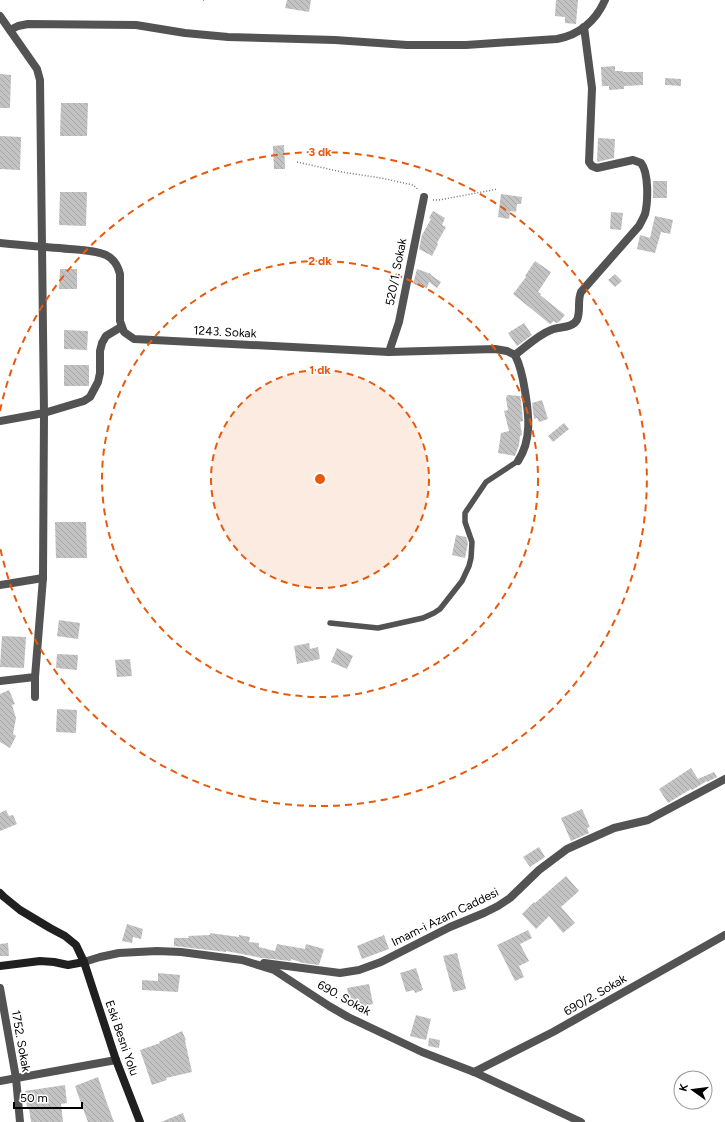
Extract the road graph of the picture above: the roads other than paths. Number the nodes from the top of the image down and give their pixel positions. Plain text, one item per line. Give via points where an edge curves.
1 (604, 0) edge
2 (0, 16) edge
3 (584, 27) junction
4 (10, 30) junction
5 (424, 197) road end
6 (0, 243) edge
7 (42, 247) junction
8 (121, 327) junction
9 (389, 352) junction
10 (515, 355) junction
11 (44, 412) junction
12 (0, 421) edge
13 (518, 461) joint
14 (43, 578) junction
15 (0, 585) edge
16 (330, 623) dead end
17 (35, 678) junction
18 (0, 681) edge
19 (35, 697) dead end
20 (725, 780) edge
21 (0, 893) edge
22 (725, 935) edge
23 (242, 960) junction
24 (84, 962) junction
25 (0, 966) edge
26 (0, 988) edge
27 (116, 1060) junction
28 (474, 1072) junction
29 (16, 1078) junction
30 (0, 1081) edge
31 (20, 1122) edge
32 (140, 1122) edge
33 (581, 1122) edge

1 - 3 street via 595,17
2 - 4 street
3 - 4 street via 570,36 557,39 434,46 303,38 228,37 136,25 28,24
3 - 10 street via 592,88 589,162 597,168 633,160 641,163 645,171 647,189 646,209 639,226 582,289 576,321 570,326 546,332
4 - 7 street via 36,69 40,80
5 - 9 street, 520/1. Sokak via 398,322
6 - 7 street
7 - 8 street via 84,250 106,255 116,263 120,274
7 - 11 street
8 - 9 street, 1243. Sokak via 129,336 140,340
8 - 11 street via 106,336 102,343 100,373 90,397
9 - 10 street, 1243. Sokak via 495,349
10 - 13 street via 522,370 529,419 528,436
11 - 12 street
11 - 14 street
13 - 16 lane via 486,482 465,513 465,522 472,542 471,558 462,581 440,609 423,618 378,628
14 - 15 street
14 - 17 street
17 - 18 street
17 - 19 street
20 - 23 street, Imam-i Azam Caddesi via 648,820 614,828 567,849 498,906 381,962 359,970 340,973
21 - 24 street, Eski Besni Yolu via 20,910 76,945
22 - 28 street, 690/2. Sokak via 554,1032
23 - 24 street, 690. Sokak via 157,951 119,953
23 - 28 street, 690. Sokak via 274,970 348,1017 422,1052
24 - 25 street via 68,965 40,961
24 - 27 street, Eski Besni Yolu
26 - 29 street, 1752. Sokak
27 - 29 street
27 - 32 street, Eski Besni Yolu
28 - 33 street, 690. Sokak
29 - 30 street
29 - 31 street, 1752. Sokak

